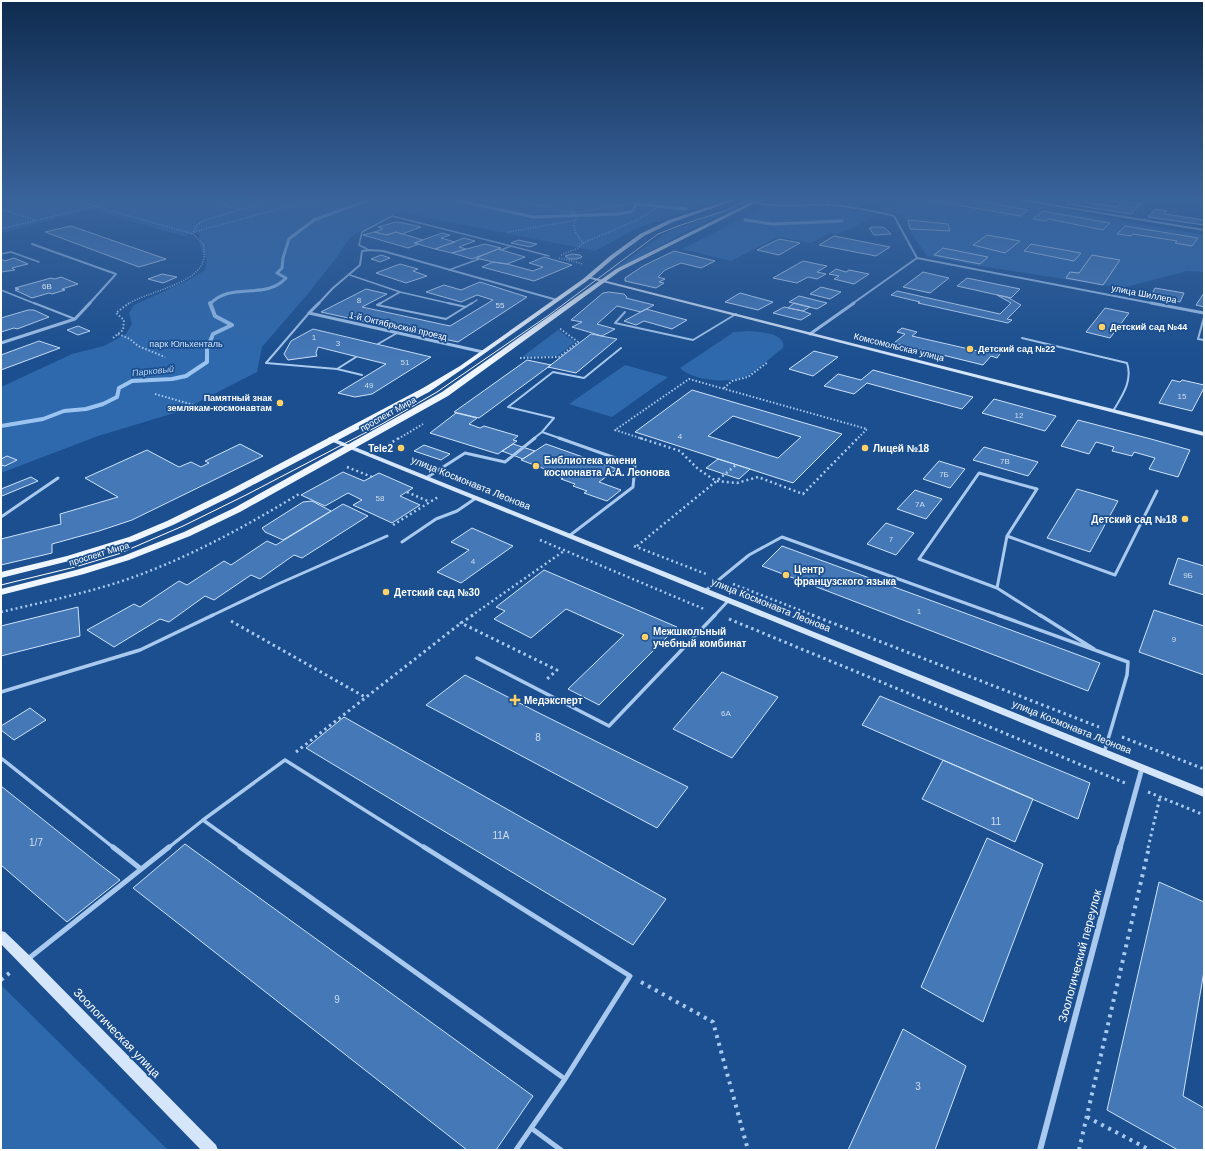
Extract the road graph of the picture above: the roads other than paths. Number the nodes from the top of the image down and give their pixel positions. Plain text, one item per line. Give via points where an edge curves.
1 (16, 254) edge
2 (59, 254) edge
3 (362, 254) edge
4 (389, 254) edge
5 (540, 254) edge
6 (616, 254) edge
7 (651, 254) edge
8 (914, 254) edge
9 (549, 256) road end
10 (479, 258) dead end
11 (916, 258) junction
12 (38, 262) dead end
13 (449, 270) junction
14 (350, 275) junction
15 (589, 277) junction
16 (603, 280) junction
17 (1, 290) edge
18 (400, 292) junction
19 (477, 300) dead end
20 (557, 300) junction
21 (466, 307) junction
22 (625, 312) dead end
23 (309, 313) junction
24 (1204, 313) edge
25 (736, 314) junction
26 (1204, 317) edge
27 (75, 319) junction
28 (397, 334) junction
29 (810, 334) junction
30 (1022, 338) dead end
31 (1204, 340) edge
32 (1, 343) edge
33 (378, 344) dead end
34 (621, 348) dead end
35 (483, 352) junction
36 (356, 357) dead end
37 (337, 369) junction
38 (362, 375) dead end
39 (1113, 411) junction
40 (542, 432) junction
41 (1204, 434) edge
42 (330, 439) junction
43 (350, 448) junction
44 (58, 478) dead end
45 (426, 478) junction
46 (1157, 491) dead end
47 (476, 498) junction
48 (1, 517) edge
49 (387, 536) road end
50 (570, 536) junction
51 (1007, 536) junction
52 (402, 542) dead end
53 (1, 575) edge
54 (997, 588) junction
55 (704, 591) junction
56 (1, 592) edge
57 (728, 601) junction
58 (1099, 652) junction
59 (478, 658) dead end
60 (1, 692) edge
61 (1104, 753) junction
62 (1, 758) edge
63 (1142, 768) junction
64 (1204, 793) edge
65 (203, 820) junction
66 (141, 869) junction
67 (1, 936) edge
68 (26, 960) junction
69 (565, 1079) junction
70 (532, 1128) junction
71 (211, 1150) edge
72 (516, 1150) edge
73 (561, 1150) edge
74 (1040, 1150) edge

1 - 12 lane
2 - 27 street via 116,274
3 - 14 street via 360,265
4 - 13 street
5 - 9 lane
6 - 15 main road, проспект Мира
7 - 16 main road, проспект Мира
8 - 11 street
10 - 13 lane
11 - 24 street, улица Шиллера
11 - 29 street
13 - 20 street
14 - 18 lane
14 - 23 street via 333,288
15 - 16 main road, Комсомольская улица
15 - 20 main road, проспект Мира
16 - 25 main road, Комсомольская улица
16 - 43 main road, проспект Мира via 445,394
17 - 27 lane
18 - 21 lane
18 - 21 lane via 377,305 446,319
19 - 21 lane
20 - 35 main road, проспект Мира
22 - 25 lane via 615,324 693,340
23 - 28 street, 1-й Октябрьский проезд
23 - 37 lane via 266,363
25 - 29 main road, Комсомольская улица
26 - 31 lane via 1198,339
27 - 32 street
28 - 33 lane
28 - 35 street, 1-й Октябрьский проезд
29 - 39 main road, Комсомольская улица
30 - 39 lane via 1127,363 1130,376
34 - 40 lane via 584,378 553,372 508,407 554,418
35 - 42 main road, проспект Мира via 426,390
36 - 37 lane
37 - 38 lane
39 - 41 main road, Комсомольская улица
40 - 45 lane via 504,462 465,453
40 - 50 lane via 635,465 632,487
42 - 43 main road, улица Космонавта Леонова
42 - 53 main road, проспект Мира via 222,497 132,539
43 - 45 main road, улица Космонавта Леонова
43 - 56 main road, проспект Мира via 269,493 187,534 126,558
44 - 48 lane
45 - 47 main road, улица Космонавта Леонова
46 - 51 lane via 1115,575
47 - 50 main road, улица Космонавта Леонова
47 - 52 lane via 457,511 436,519
49 - 60 lane via 278,584 140,650
50 - 55 main road, улица Космонавта Леонова
51 - 54 lane
51 - 54 lane via 1037,489 979,473 919,559
54 - 58 lane
55 - 57 main road, улица Космонавта Леонова
55 - 58 lane via 749,555 782,537
57 - 59 lane via 609,726
57 - 61 main road, улица Космонавта Леонова
58 - 61 lane via 1128,662 1127,675
61 - 63 main road, улица Космонавта Леонова
62 - 66 lane
63 - 64 main road, улица Космонавта Леонова
63 - 74 street, Зоологический переулок
65 - 66 lane
65 - 69 lane
65 - 69 lane via 285,760 630,976
66 - 68 lane
67 - 68 main road, Зоологическая улица
68 - 71 main road, Зоологическая улица
69 - 70 lane
70 - 72 lane
70 - 73 lane

